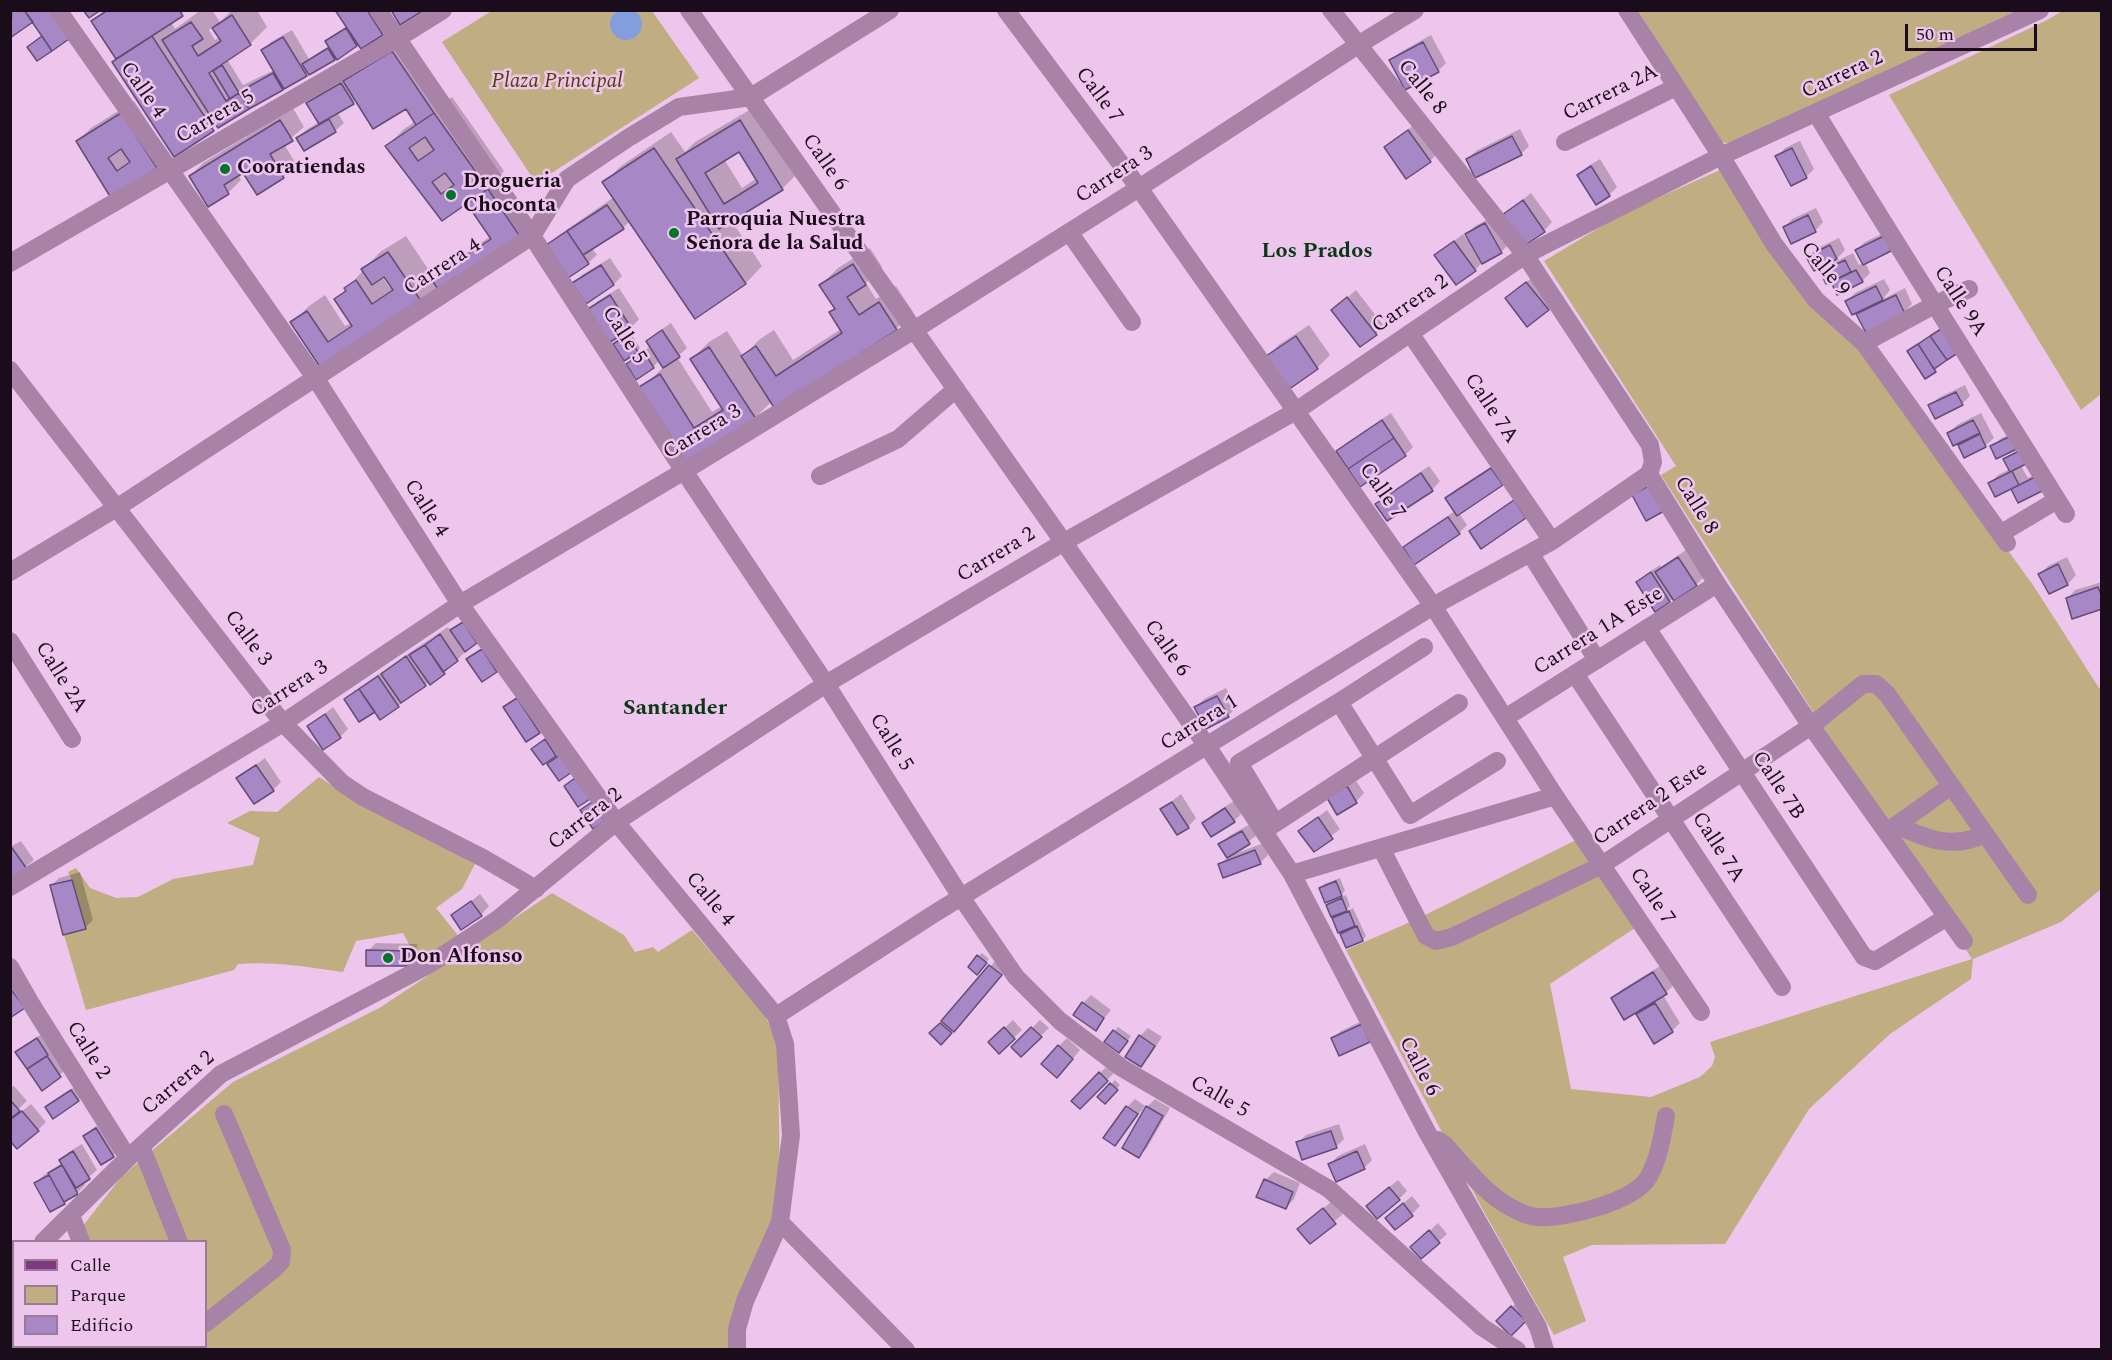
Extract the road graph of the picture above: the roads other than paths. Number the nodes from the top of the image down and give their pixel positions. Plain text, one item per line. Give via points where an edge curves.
1 (58, 10) edge
2 (378, 10) edge
3 (443, 10) edge
4 (689, 10) edge
5 (890, 10) edge
6 (1006, 10) edge
7 (1331, 10) edge
8 (1415, 10) edge
9 (1627, 10) edge
10 (2040, 10) edge
11 (398, 38) junction
12 (1358, 45) junction
13 (1677, 87) junction
14 (751, 98) junction
15 (1816, 113) junction
16 (1566, 142) dead end
17 (1721, 156) junction
18 (170, 171) junction
19 (1139, 188) junction
20 (1069, 232) junction
21 (532, 236) junction
22 (1526, 255) junction
23 (10, 263) edge
24 (1969, 289) dead end
25 (1934, 305) junction
26 (1132, 322) dead end
27 (914, 330) junction
28 (1410, 333) junction
29 (1864, 343) junction
30 (10, 370) edge
31 (316, 379) junction
32 (956, 389) junction
33 (1296, 411) junction
34 (684, 471) junction
35 (1649, 474) junction
36 (820, 476) dead end
37 (118, 507) junction
38 (2004, 539) joint
39 (1552, 541) junction
40 (1064, 542) junction
41 (1530, 553) junction
42 (10, 572) edge
43 (1717, 584) junction
44 (460, 604) junction
45 (1433, 606) junction
46 (1647, 628) junction
47 (10, 641) edge
48 (1424, 647) dead end
49 (1597, 660) junction
50 (1575, 674) junction
51 (826, 684) junction
52 (1339, 702) junction
53 (1459, 703) dead end
54 (1505, 718) junction
55 (283, 723) junction
56 (1811, 726) junction
57 (72, 739) dead end
58 (1207, 747) junction
59 (1373, 759) junction
60 (1497, 761) dead end
61 (1741, 773) junction
62 (1951, 786) junction
63 (1555, 796) junction
64 (1671, 820) junction
65 (616, 822) junction
66 (1269, 827) junction
67 (1891, 829) junction
68 (1985, 834) junction
69 (1381, 848) junction
70 (1602, 865) junction
71 (1292, 874) junction
72 (10, 887) edge
73 (536, 889) junction
74 (2028, 895) dead end
75 (962, 897) junction
76 (1947, 918) junction
77 (1964, 941) dead end
78 (10, 967) edge
79 (1782, 987) dead end
80 (1701, 1012) dead end
81 (776, 1016) junction
82 (224, 1114) dead end
83 (1666, 1116) dead end
84 (1427, 1132) junction
85 (135, 1152) junction
86 (71, 1215) junction
87 (780, 1222) junction
88 (45, 1240) edge
89 (80, 1240) edge
90 (178, 1240) edge
91 (207, 1317) edge
92 (737, 1350) edge
93 (906, 1350) edge
94 (1517, 1350) edge
95 (1545, 1350) edge

1 - 18 street, Calle 4
2 - 11 street, Calle 5
3 - 11 street, Carrera 5
4 - 14 street, Calle 6
5 - 14 street, Carrera 4
6 - 19 street, Calle 7
7 - 12 street, Calle 8
8 - 12 street, Carrera 3
9 - 13 street, Calle 9
10 - 15 street, Carrera 2
11 - 18 street, Carrera 5
11 - 21 street, Calle 5
12 - 19 street, Carrera 3
12 - 22 street, Calle 8
13 - 16 street, Carrera 2A
13 - 17 street, Calle 9
14 - 21 street, Carrera 4 via 679,107 628,138 567,179
14 - 27 street, Calle 6
15 - 17 street, Carrera 2
15 - 25 street, Calle 9A
17 - 22 street, Carrera 2
17 - 29 street, Calle 9 via 1774,244 1815,300
18 - 23 street, Carrera 5
18 - 31 street, Calle 4
19 - 20 street, Carrera 3
19 - 33 street, Calle 7
20 - 26 street
20 - 27 street, Carrera 3
21 - 31 street, Carrera 4
21 - 34 street, Calle 5
22 - 28 street, Carrera 2
22 - 35 street, Calle 8 via 1650,445 1653,462
24 - 25 street
25 - 29 street
25 - 38 street, Calle 9A via 2061,507
27 - 32 street, Calle 6
27 - 34 street, Carrera 3
28 - 33 street, Carrera 2
28 - 39 street, Calle 7A
29 - 38 street, Calle 9
30 - 37 street, Calle 3
31 - 37 street, Carrera 4
31 - 44 street, Calle 4
32 - 36 street via 898,439
32 - 40 street, Calle 6
33 - 40 street, Carrera 2
33 - 45 street, Calle 7
34 - 44 street, Carrera 3
34 - 51 street, Calle 5
35 - 39 street, Carrera 1
35 - 43 street, Calle 8
37 - 42 street, Carrera 4
37 - 55 street, Calle 3
39 - 41 street, Carrera 1
40 - 51 street, Carrera 2
40 - 58 street, Calle 6
41 - 45 street, Carrera 1
41 - 49 street
43 - 46 street, Carrera 1A Este
43 - 56 street, Calle 8
44 - 55 street, Carrera 3
44 - 65 street, Calle 4
45 - 54 street, Calle 7
45 - 58 street, Carrera 1
46 - 49 street, Carrera 1A Este
46 - 61 street, Calle 7B
47 - 57 street, Calle 2A
48 - 52 street
49 - 50 street, Carrera 1A Este
50 - 54 street, Carrera 1A Este
50 - 64 street, Calle 7A
51 - 65 street, Carrera 2
51 - 75 street, Calle 5
52 - 59 street
52 - 66 street via 1239,763
53 - 59 street
54 - 63 street, Calle 7
55 - 72 street, Carrera 3
55 - 73 street, Calle 3 via 342,783 363,797
56 - 61 street, Carrera 2 Este
56 - 62 street, Carrera 2 Este via 1863,684 1876,684
56 - 67 street, Calle 8
58 - 66 street, Calle 6
58 - 75 street, Carrera 1
59 - 60 street via 1410,815
59 - 66 street
61 - 64 street, Carrera 2 Este
61 - 76 street, Calle 7B via 1864,957 1875,962
62 - 67 street
62 - 68 street
63 - 69 street
63 - 70 street, Calle 7
64 - 70 street, Carrera 2 Este
64 - 79 street, Calle 7A
65 - 73 street, Carrera 2
65 - 81 street, Calle 4
66 - 71 street, Calle 6
67 - 68 street via 1954,843
67 - 76 street, Calle 8
68 - 74 street
69 - 70 street, Carrera 2 Este via 1426,936 1436,941 1452,937
69 - 71 street
70 - 80 street, Calle 7
71 - 84 street, Calle 6
73 - 85 street, Carrera 2 via 430,964 221,1074
75 - 81 street, Carrera 1
75 - 94 street, Calle 5 via 1016,977 1060,1022 1122,1068 1329,1189 1482,1327
76 - 77 street, Calle 8
78 - 85 street, Calle 2 via 30,1002
81 - 87 street via 785,1044 791,1135
82 - 91 street via 282,1250 281,1262
83 - 84 street via 1647,1180 1625,1196 1565,1217 1536,1218 1510,1208
84 - 95 street, Calle 6 via 1538,1326
85 - 86 street, Carrera 2
85 - 90 street, Calle 2
86 - 88 street, Carrera 2
86 - 89 street
87 - 92 street via 745,1301 737,1329
87 - 93 street

